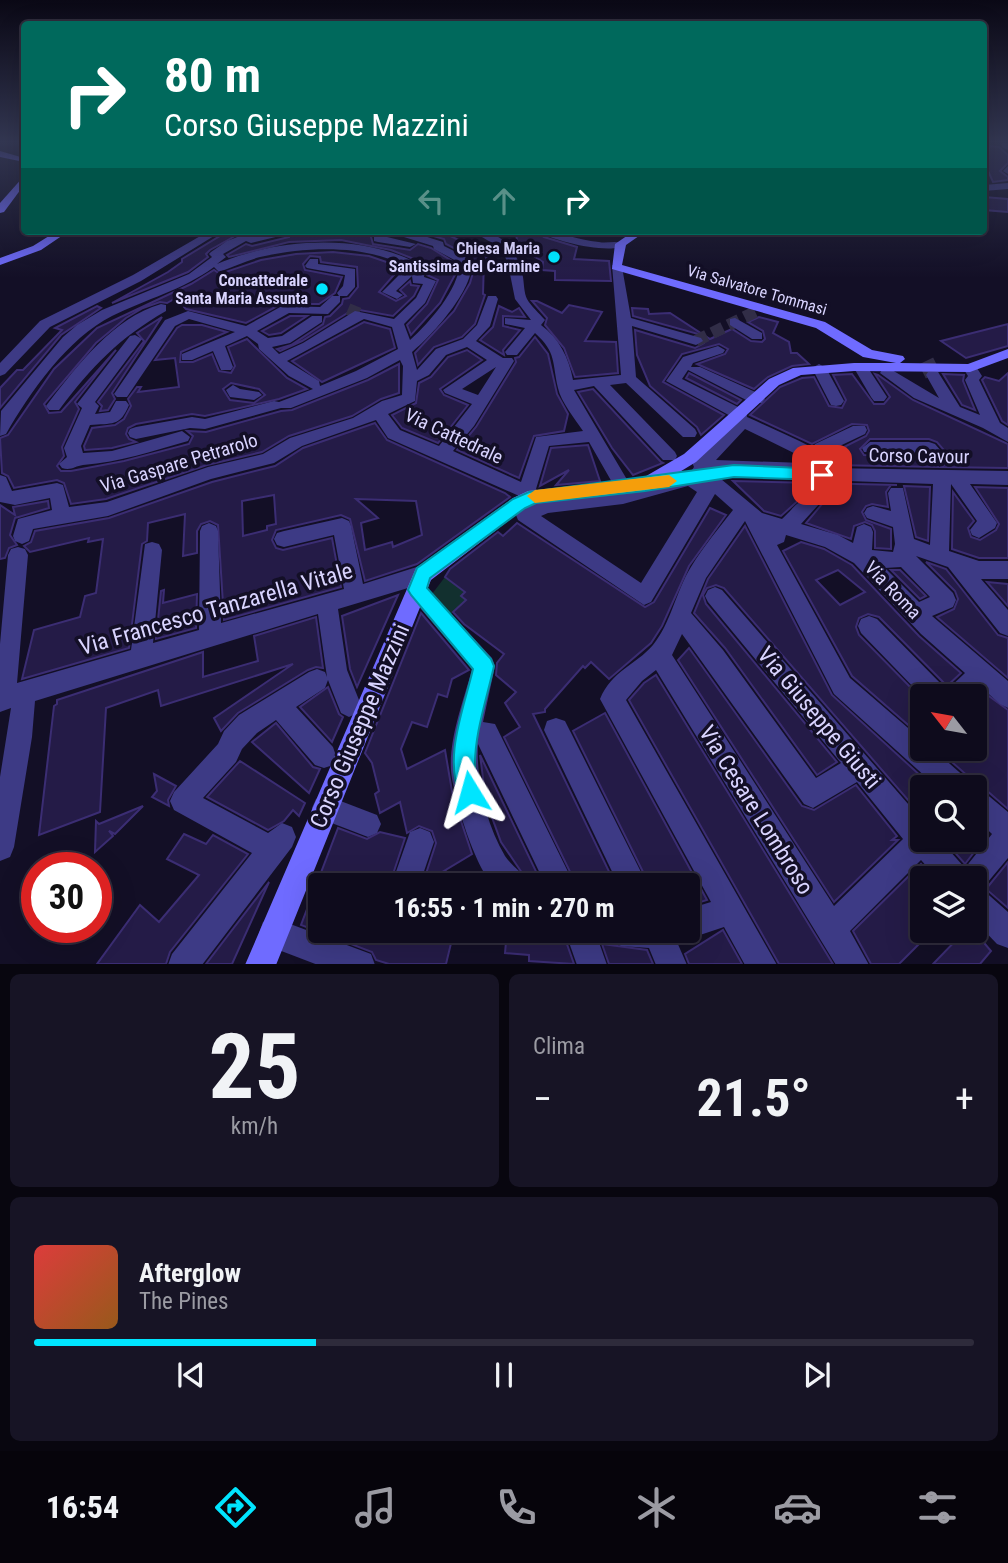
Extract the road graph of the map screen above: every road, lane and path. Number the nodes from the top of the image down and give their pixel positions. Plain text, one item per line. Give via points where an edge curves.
1 (16, 188) edge
2 (0, 210) edge
3 (58, 235) edge
4 (210, 235) edge
5 (250, 235) edge
6 (279, 235) edge
7 (486, 235) edge
8 (547, 235) edge
9 (555, 235) edge
10 (635, 235) edge
11 (244, 237) junction
12 (296, 238) dead end
13 (567, 239) junction
14 (324, 240) junction
15 (385, 241) edge
16 (413, 244) dead end
17 (620, 245) junction
18 (0, 260) edge
19 (314, 261) dead end
20 (616, 267) junction
21 (219, 268) dead end
22 (410, 271) junction
23 (392, 293) dead end
24 (337, 298) junction
25 (492, 299) dead end
26 (161, 307) dead end
27 (135, 308) dead end
28 (360, 311) junction
29 (317, 316) junction
30 (401, 319) junction
31 (625, 320) junction
32 (510, 321) dead end
33 (734, 322) dead end
34 (533, 326) junction
35 (248, 331) junction
36 (757, 336) dead end
37 (135, 339) dead end
38 (696, 341) tunnel mouth
39 (468, 342) junction
40 (217, 343) junction
41 (267, 344) junction
42 (406, 348) junction
43 (718, 350) dead end
44 (1008, 352) edge
45 (187, 357) dead end
46 (54, 358) junction
47 (279, 359) junction
48 (505, 359) junction
49 (865, 361) junction
50 (226, 367) dead end
51 (819, 368) junction
52 (970, 368) junction
53 (695, 370) dead end
54 (0, 371) edge
55 (887, 373) dead end
56 (933, 375) tunnel mouth
57 (629, 378) junction
58 (411, 379) junction
59 (597, 380) junction
60 (314, 384) dead end
61 (565, 388) junction
62 (233, 390) dead end
63 (254, 395) dead end
64 (879, 397) dead end
65 (757, 399) junction
66 (836, 401) dead end
67 (482, 402) junction
68 (54, 406) dead end
69 (954, 411) junction
70 (379, 412) junction
71 (740, 415) junction
72 (85, 419) junction
73 (992, 423) junction
74 (0, 430) edge
75 (182, 430) junction
76 (136, 433) dead end
77 (689, 433) dead end
78 (593, 436) junction
79 (1008, 436) edge
80 (440, 455) junction
81 (669, 457) dead end
82 (815, 457) joint
83 (690, 458) junction
84 (941, 468) junction
85 (704, 474) junction
86 (822, 475) junction
87 (1008, 478) edge
88 (0, 482) edge
89 (645, 485) junction
90 (961, 485) dead end
91 (624, 487) junction
92 (897, 493) dead end
93 (535, 499) junction
94 (811, 503) dead end
95 (750, 513) junction
96 (873, 513) dead end
97 (62, 515) junction
98 (902, 522) junction
99 (979, 530) dead end
100 (209, 531) dead end
101 (782, 532) junction
102 (864, 532) dead end
103 (284, 539) dead end
104 (152, 550) dead end
105 (904, 550) junction
106 (862, 558) junction
107 (946, 558) junction
108 (1006, 573) edge
109 (420, 582) junction
110 (355, 596) junction
111 (715, 596) dead end
112 (327, 603) junction
113 (916, 613) junction
114 (681, 616) junction
115 (869, 626) dead end
116 (1008, 626) edge
117 (210, 638) junction
118 (659, 655) junction
119 (141, 658) junction
120 (981, 673) junction
121 (317, 680) dead end
122 (927, 684) edge
123 (969, 684) edge
124 (1008, 695) edge
125 (9, 698) edge
126 (278, 704) junction
127 (349, 705) dead end
128 (556, 730) dead end
129 (486, 733) dead end
130 (324, 756) dead end
131 (859, 766) junction
132 (943, 775) edge
133 (325, 808) junction
134 (987, 812) edge
135 (368, 824) dead end
136 (910, 826) edge
137 (1008, 830) edge
138 (1008, 836) edge
139 (420, 842) dead end
140 (0, 847) edge
141 (910, 852) edge
142 (932, 852) edge
143 (944, 866) edge
144 (984, 866) edge
145 (409, 873) edge
146 (501, 873) edge
147 (555, 873) edge
148 (628, 873) edge
149 (730, 910) junction
150 (987, 913) edge
151 (700, 920) edge
152 (831, 929) junction
153 (274, 933) junction
154 (1008, 933) edge
155 (584, 943) edge
156 (665, 943) edge
157 (183, 964) edge
158 (260, 964) edge
159 (360, 964) edge
160 (592, 964) edge
161 (672, 964) edge
162 (762, 964) edge
163 (854, 964) edge

1 - 2 street
3 - 18 street via 37,248
4 - 54 street via 45,324
5 - 11 street
6 - 11 street via 254,241
7 - 34 street via 507,248 520,299 538,320
8 - 13 street
9 - 13 street
10 - 17 street
11 - 46 street via 226,245 215,254 220,257 185,281 82,327
12 - 14 street
13 - 17 street
14 - 15 street
14 - 21 street via 251,255
15 - 16 street
15 - 22 street via 409,263
15 - 42 street via 439,244 467,264 439,321
17 - 20 street
19 - 24 street via 311,266 351,272 349,287
20 - 31 street
20 - 49 street, Via Salvatore Tommasi via 820,325
22 - 23 street
22 - 30 street via 419,271 417,280 430,281 425,294
24 - 28 street
24 - 29 street
25 - 39 street via 483,326
26 - 68 street via 100,348
27 - 46 street
28 - 30 street
28 - 47 street via 308,346
29 - 35 street via 287,309
29 - 41 street via 285,340
30 - 42 street, Via Cattedrale
31 - 38 street
31 - 57 street
32 - 34 street
33 - 36 street
34 - 48 street
34 - 61 street via 555,348
35 - 40 street
35 - 41 street
35 - 72 street via 188,315 170,323 121,399 117,417
37 - 72 street via 85,404 91,406
39 - 48 street
39 - 58 street via 440,352 424,372
40 - 45 street
40 - 50 street
41 - 47 street via 264,346
42 - 58 street, Via Cattedrale
42 - 75 street via 361,376 280,405
43 - 71 street via 688,360 673,381
44 - 49 street, Via Salvatore Tommasi via 966,361
44 - 52 street
46 - 74 street
47 - 60 street
48 - 67 street
48 - 67 street via 450,390
49 - 51 street
49 - 52 street
49 - 64 street
51 - 65 street via 782,377
51 - 66 street
52 - 73 street via 975,376 973,388
53 - 65 street
55 - 69 street via 906,388
56 - 69 street
57 - 59 street
57 - 77 street
58 - 70 street, Via Cattedrale
59 - 61 street via 581,380
59 - 81 street
61 - 78 street
62 - 63 street
65 - 71 street
67 - 80 street
69 - 73 street
70 - 80 street, Via Cattedrale via 394,434
70 - 97 street, Via Gaspare Petrarolo via 296,442 268,458 208,473 108,509
71 - 83 street
72 - 75 street via 71,462 112,457
73 - 79 street
75 - 76 street
78 - 91 street
78 - 93 street via 542,441
80 - 93 street, Via Cattedrale via 492,475
82 - 82 street via 806,471 717,466 707,470 698,462 712,455 743,421
83 - 85 street
83 - 89 street
84 - 86 street, Corso Cavour
84 - 86 street via 929,448 874,455 857,427 821,449
84 - 87 street, Corso Cavour
84 - 107 street
85 - 86 street, Corso Cavour
85 - 89 street, Corso Cavour
85 - 95 street
88 - 97 street via 5,497 57,490
89 - 91 street
90 - 99 street via 988,523
91 - 93 street
92 - 98 street
93 - 93 street via 525,515 644,596 708,490 690,479 623,496
93 - 109 street via 519,503
94 - 101 street
95 - 101 street, Via Roma
95 - 114 street via 698,573
95 - 132 street via 842,686
96 - 98 street
97 - 125 street, Via Gaspare Petrarolo via 22,539
98 - 105 street
100 - 117 street
101 - 106 street, Via Roma via 831,541
102 - 106 street
103 - 110 street via 342,526
104 - 119 street
105 - 106 street via 895,561
105 - 107 street
105 - 113 street via 946,600
106 - 113 street, Via Roma
107 - 108 street via 979,570
107 - 116 street
109 - 110 street, Via Francesco Tanzarella Vitale
109 - 133 street, Corso Giuseppe Mazzini
109 - 146 street via 484,666 464,770 481,834
110 - 112 street, Via Francesco Tanzarella Vitale
111 - 131 street, Via Giuseppe Giusti
112 - 117 street, Via Francesco Tanzarella Vitale
112 - 127 street via 336,670
113 - 120 street, Via Roma
114 - 118 street
114 - 131 street via 813,795
115 - 122 street
117 - 119 street, Via Francesco Tanzarella Vitale
118 - 149 street via 634,673 612,699
118 - 152 street, Via Cesare Lombroso
119 - 125 street, Via Francesco Tanzarella Vitale
120 - 123 street
120 - 124 street, Via Roma
121 - 126 street
125 - 140 street via 20,737
126 - 130 street
126 - 157 street via 248,724 183,801 214,820 277,843
128 - 148 street
129 - 147 street
131 - 136 street, Via Giuseppe Giusti
133 - 135 street
133 - 153 street, Corso Giuseppe Mazzini
134 - 137 street
138 - 144 street
139 - 145 street
141 - 152 street
142 - 143 street, Via Giuseppe Giusti
149 - 151 street
149 - 162 street
150 - 154 street
152 - 163 street, Via Cesare Lombroso
153 - 158 street, Corso Giuseppe Mazzini
153 - 159 street
155 - 160 street
156 - 161 street

